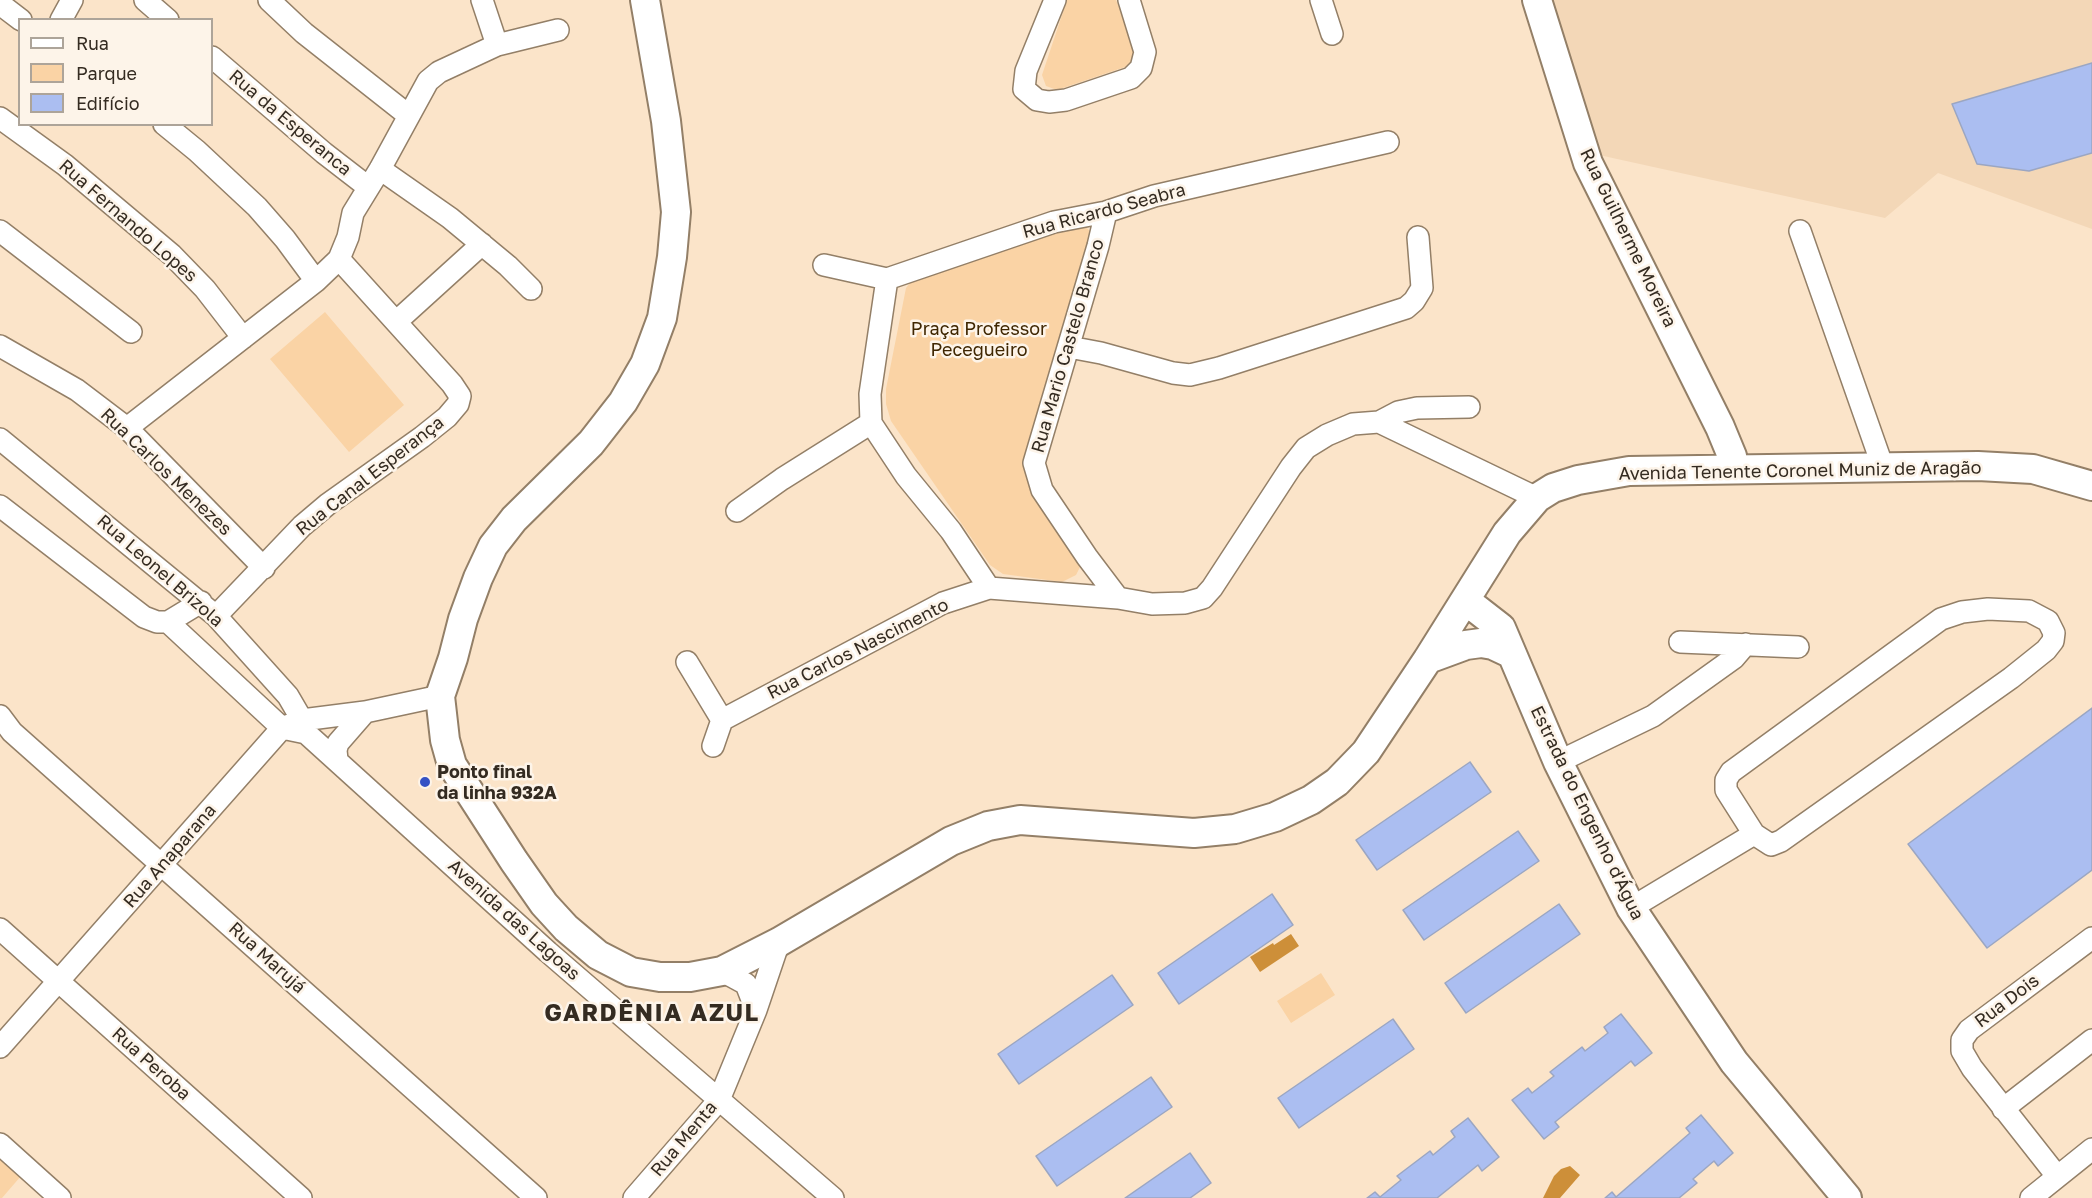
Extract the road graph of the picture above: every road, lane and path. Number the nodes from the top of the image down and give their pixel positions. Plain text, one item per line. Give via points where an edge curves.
1 (72, 0) edge
2 (145, 0) edge
3 (269, 0) edge
4 (482, 0) edge
5 (645, 0) edge
6 (1055, 0) edge
7 (1129, 0) edge
8 (1321, 0) edge
9 (1537, 0) edge
10 (0, 4) edge
11 (18, 18) edge
12 (62, 18) edge
13 (166, 18) edge
14 (558, 30) dead end
15 (1332, 34) dead end
16 (497, 45) junction
17 (213, 58) edge
18 (408, 115) junction
19 (0, 118) edge
20 (166, 126) edge
21 (1388, 142) dead end
22 (380, 169) junction
23 (368, 187) junction
24 (1106, 212) junction
25 (0, 231) edge
26 (1800, 231) dead end
27 (1418, 237) dead end
28 (482, 244) junction
29 (339, 259) junction
30 (824, 265) dead end
31 (887, 279) junction
32 (316, 281) junction
33 (531, 289) dead end
34 (396, 322) junction
35 (131, 332) dead end
36 (243, 338) junction
37 (0, 346) edge
38 (1069, 347) junction
39 (1469, 407) dead end
40 (1379, 422) junction
41 (871, 423) junction
42 (127, 428) junction
43 (0, 439) edge
44 (1734, 468) junction
45 (1881, 468) junction
46 (2092, 486) edge
47 (1537, 498) junction
48 (0, 506) edge
49 (737, 511) dead end
50 (1493, 556) junction
51 (264, 568) junction
52 (989, 588) junction
53 (1118, 598) junction
54 (1465, 600) junction
55 (208, 609) junction
56 (168, 622) junction
57 (1506, 640) junction
58 (1680, 642) dead end
59 (1746, 644) junction
60 (1798, 647) dead end
61 (1428, 659) junction
62 (687, 662) dead end
63 (440, 696) junction
64 (365, 712) junction
65 (0, 716) edge
66 (722, 720) junction
67 (304, 726) junction
68 (282, 728) junction
69 (713, 746) dead end
70 (337, 760) junction
71 (1558, 762) junction
72 (1754, 834) junction
73 (163, 865) junction
74 (1631, 908) junction
75 (0, 929) edge
76 (2092, 938) edge
77 (779, 942) junction
78 (722, 971) junction
79 (58, 981) junction
80 (756, 1011) junction
81 (2092, 1040) edge
82 (0, 1047) edge
83 (719, 1100) junction
84 (2003, 1109) junction
85 (0, 1144) edge
86 (2092, 1149) edge
87 (2057, 1176) junction
88 (60, 1198) edge
89 (302, 1198) edge
90 (536, 1198) edge
91 (634, 1198) edge
92 (833, 1198) edge
93 (1847, 1198) edge
94 (2031, 1198) edge

1 - 12 street
2 - 13 street
3 - 18 street via 304,33
4 - 16 street
5 - 63 main road, Avenida Tenente Coronel Muniz de Aragão via 666,121 676,212 662,318 645,364 623,402 591,443 514,519 493,546 463,619
6 - 7 street via 1026,71 1024,89 1037,100 1048,102 1066,100 1131,78 1141,68 1145,52
8 - 15 street
9 - 44 main road, Rua Guilherme Moreira via 1588,163 1720,428
10 - 11 street
14 - 16 street
16 - 18 street via 439,72 428,81
17 - 23 street, Rua da Esperanca
18 - 22 street
19 - 36 street, Rua Fernando Lopes via 66,165 172,255
20 - 32 street via 256,207
21 - 24 street, Rua Ricardo Seabra via 1154,196
22 - 23 street
22 - 28 street
23 - 29 street via 353,213
24 - 31 street, Rua Ricardo Seabra via 1054,222
24 - 38 street, Rua Mario Castelo Branco
25 - 35 street
26 - 45 street
27 - 38 street via 1422,288 1406,308 1219,368 1191,375 1173,374
28 - 33 street
28 - 34 street
29 - 32 street
29 - 34 street
30 - 31 street
31 - 41 street via 870,394
32 - 36 street
34 - 51 street, Rua Canal Esperança via 452,384 460,396 458,404 447,417 328,504
36 - 42 street
37 - 42 street, Rua Carlos Menezes via 77,390
38 - 53 street, Rua Mario Castelo Branco via 1034,462 1042,490
39 - 40 street, Rua Carlos Nascimento via 1417,408
40 - 47 street
40 - 53 street, Rua Carlos Nascimento via 1353,424 1306,448 1203,598 1152,604
41 - 49 street
41 - 52 street
42 - 51 street, Rua Carlos Menezes
43 - 55 street, Rua Leonel Brizola
44 - 45 main road, Avenida Tenente Coronel Muniz de Aragão
44 - 47 main road, Avenida Tenente Coronel Muniz de Aragão via 1629,471 1570,483
45 - 46 main road, Avenida Tenente Coronel Muniz de Aragão via 2033,469
47 - 50 main road, Avenida Tenente Coronel Muniz de Aragão
48 - 56 street via 144,617
50 - 54 main road, Avenida Tenente Coronel Muniz de Aragão
50 - 57 main road via 1492,572
51 - 55 street, Rua Canal Esperança
52 - 53 street, Rua Carlos Nascimento
52 - 66 street, Rua Carlos Nascimento via 943,603
54 - 57 main road, Estrada do Engenho d'Água
54 - 61 main road, Avenida Tenente Coronel Muniz de Aragão
55 - 56 street, Rua Canal Esperança
55 - 67 street, Rua Leonel Brizola via 288,696
56 - 68 street
57 - 61 main road via 1493,645 1466,645
57 - 71 main road, Estrada do Engenho d'Água
58 - 59 street
59 - 60 street
59 - 71 street via 1734,658 1653,716
61 - 77 main road, Avenida Tenente Coronel Muniz de Aragão via 1366,752 1345,775 1311,800 1275,817 1235,828 1194,833 1020,820 988,826 951,841
62 - 66 street
63 - 64 street
63 - 78 main road, Avenida Tenente Coronel Muniz de Aragão via 452,765 544,904 566,928 598,955 631,972 690,977
64 - 67 street
64 - 70 street via 339,743
65 - 73 street, Rua Marujá via 12,732
66 - 69 street
67 - 68 street, Avenida das Lagoas
67 - 70 street, Avenida das Lagoas
68 - 73 street, Rua Anaparana
70 - 83 street, Avenida das Lagoas via 548,952
71 - 74 main road, Estrada do Engenho d'Água
72 - 72 street via 1771,845 1781,841 2011,678 2053,641 2048,621 2029,611 1988,609 1941,619 1731,772 1726,790
72 - 74 street
73 - 79 street, Rua Anaparana
73 - 90 street, Rua Marujá
74 - 93 main road, Estrada do Engenho d'Água via 1734,1062
75 - 79 street, Rua Peroba
76 - 84 street, Rua Dois via 1969,1030 1962,1040 1962,1052
77 - 78 main road, Avenida Tenente Coronel Muniz de Aragão
77 - 80 street, Rua Menta
78 - 80 street via 746,984
79 - 82 street, Rua Anaparana
79 - 89 street, Rua Peroba
80 - 83 street, Rua Menta
81 - 84 street
83 - 91 street, Rua Menta
83 - 92 street, Avenida das Lagoas
84 - 87 street, Rua Dois
85 - 88 street
86 - 87 street
87 - 94 street

